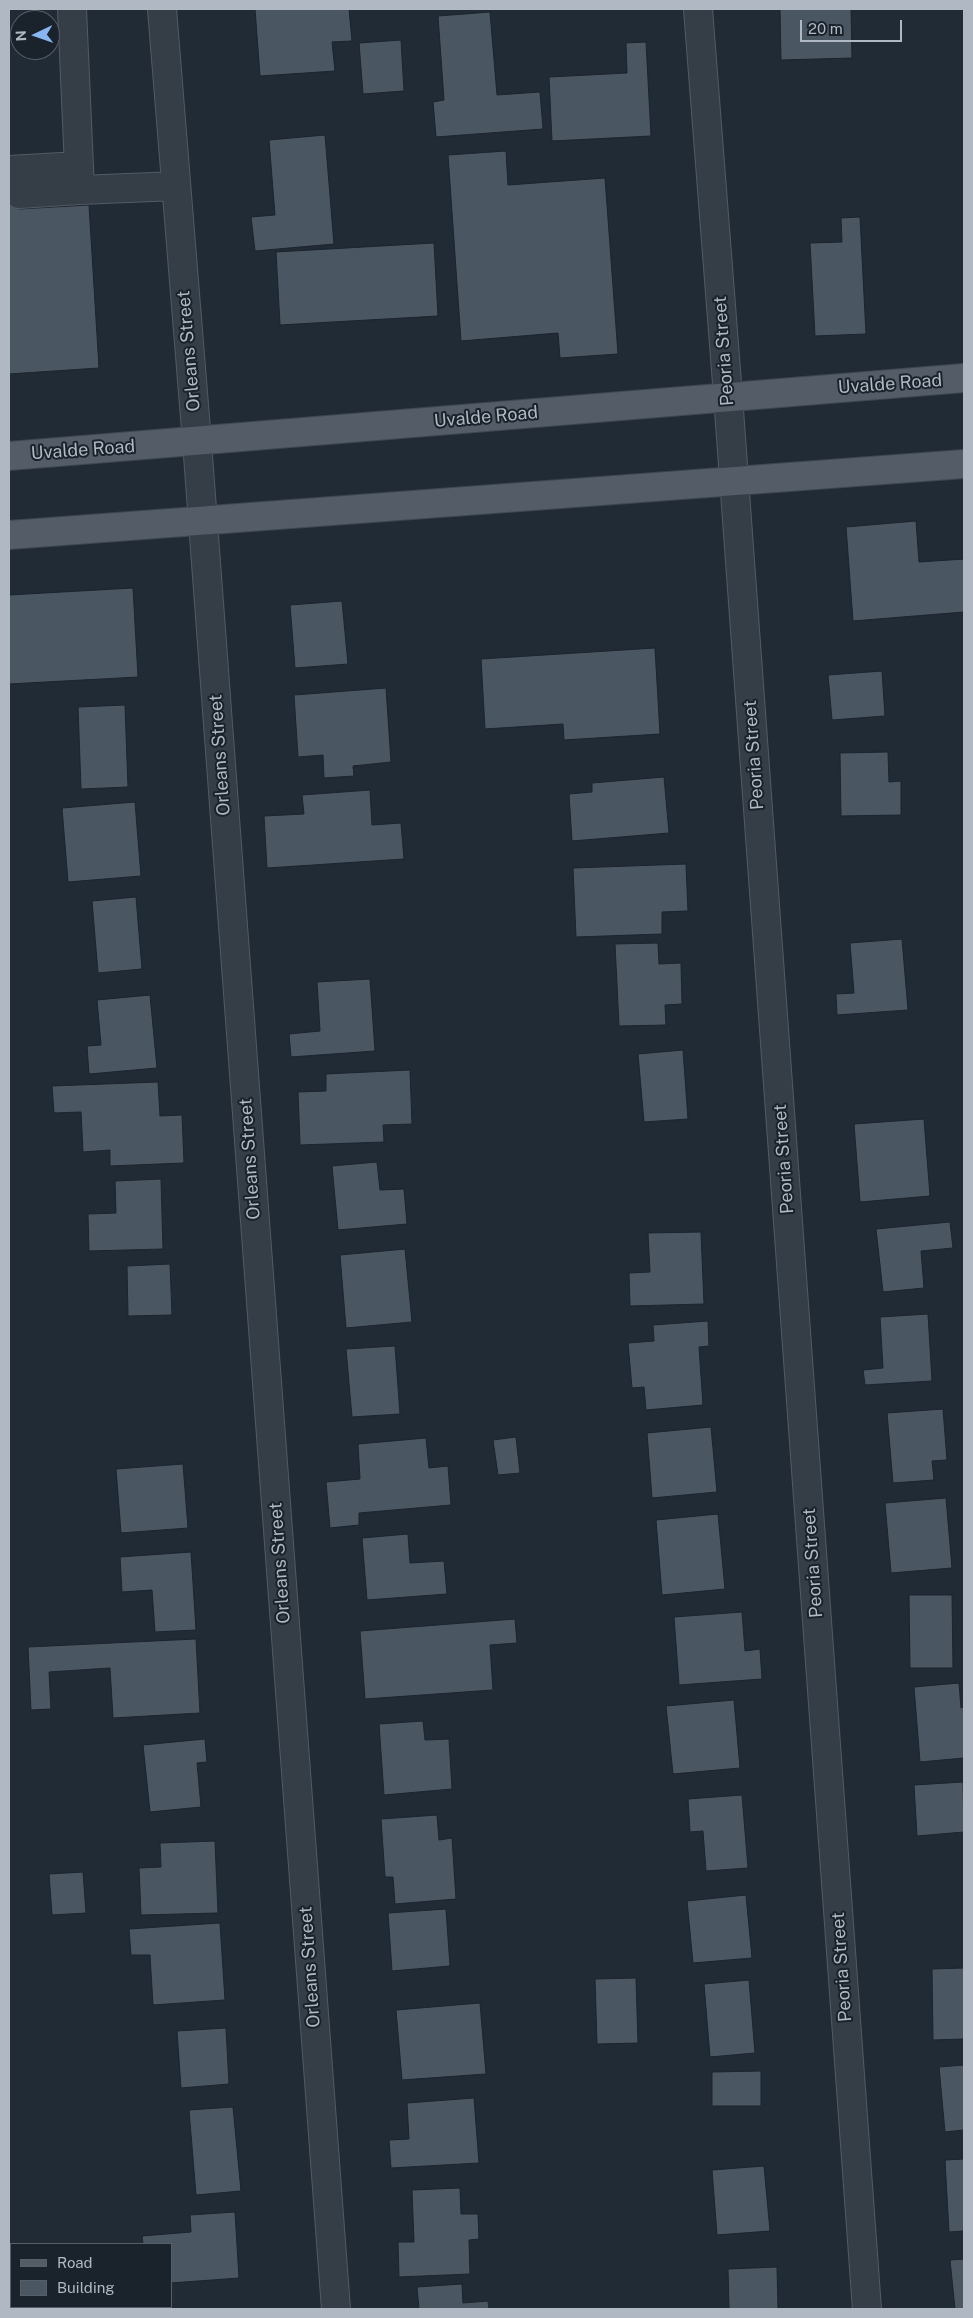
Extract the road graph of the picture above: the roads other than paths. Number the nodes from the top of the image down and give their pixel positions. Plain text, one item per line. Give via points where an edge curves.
1 (72, 9) edge
2 (162, 9) edge
3 (698, 9) edge
4 (80, 178) junction
5 (14, 182) edge
6 (176, 186) junction
7 (964, 378) edge
8 (728, 396) junction
9 (197, 442) junction
10 (9, 456) edge
11 (964, 464) edge
12 (734, 479) junction
13 (203, 520) junction
14 (9, 535) edge
15 (336, 2309) edge
16 (867, 2309) edge

1 - 4 street
2 - 6 street, Orleans Street
3 - 8 street, Peoria Street
4 - 5 street
4 - 6 street
6 - 9 street, Orleans Street
7 - 8 main road, Uvalde Road
8 - 9 main road, Uvalde Road
8 - 12 street, Peoria Street
9 - 10 main road, Uvalde Road
9 - 13 street, Orleans Street
11 - 12 main road
12 - 13 main road
12 - 16 street, Peoria Street
13 - 14 main road
13 - 15 street, Orleans Street

